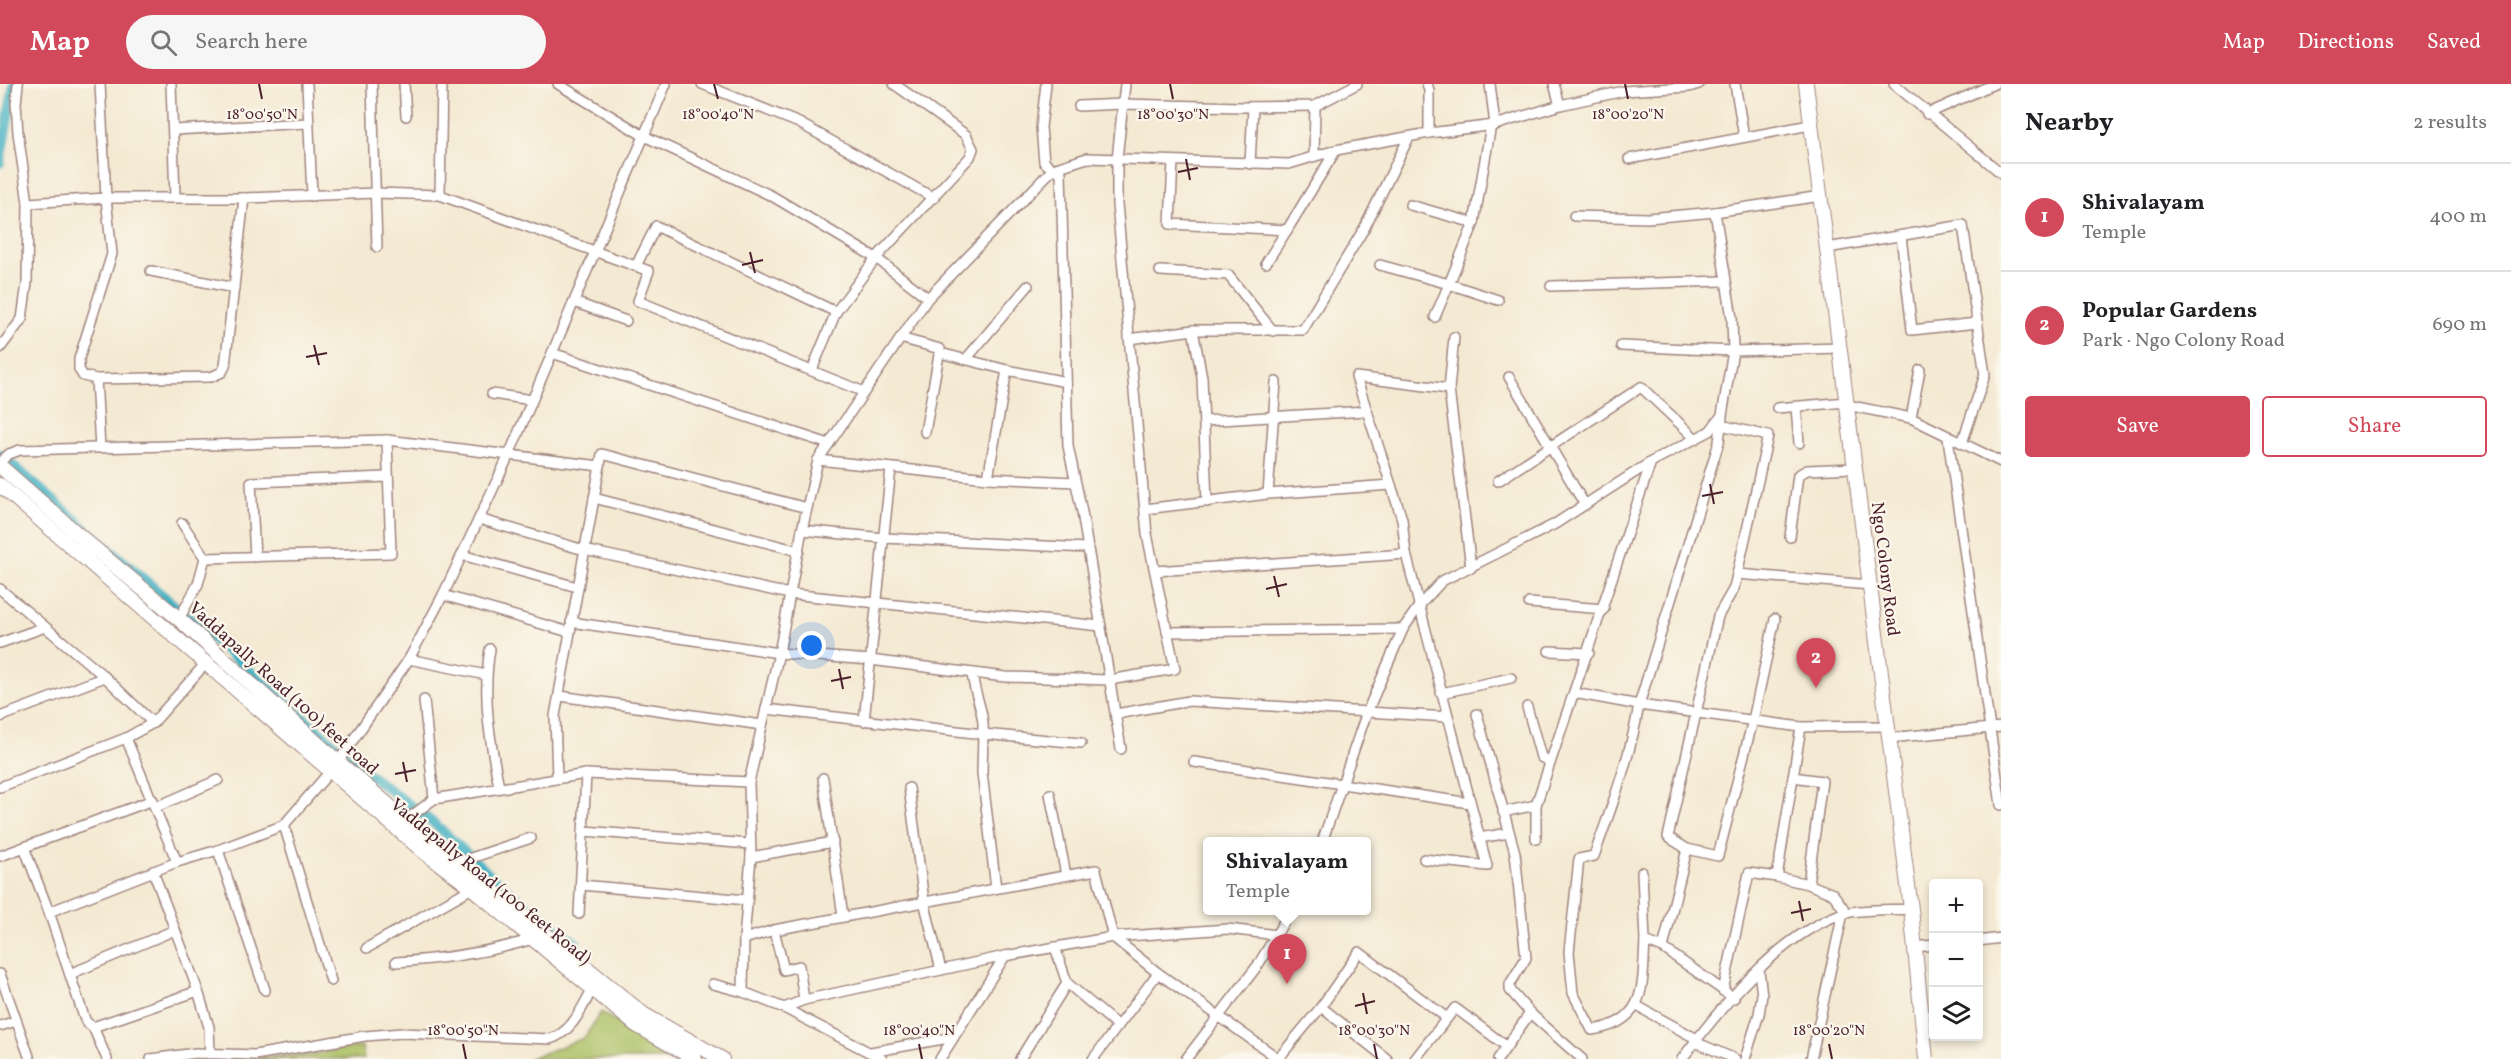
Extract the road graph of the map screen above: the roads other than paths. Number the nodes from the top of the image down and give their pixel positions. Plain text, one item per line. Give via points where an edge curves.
1 (18, 84) edge
2 (100, 84) edge
3 (171, 84) edge
4 (307, 84) edge
5 (372, 84) edge
6 (404, 84) edge
7 (442, 84) edge
8 (558, 84) edge
9 (666, 84) edge
10 (702, 84) edge
11 (894, 84) edge
12 (1046, 84) edge
13 (1125, 84) edge
14 (1357, 84) edge
15 (1427, 84) edge
16 (1490, 84) edge
17 (1554, 84) edge
18 (1699, 84) edge
19 (1735, 84) edge
20 (1806, 84) edge
21 (1894, 84) edge
22 (1994, 84) edge
23 (1623, 88) edge
24 (1123, 104) junction
25 (1315, 105) junction
26 (1560, 105) junction
27 (1079, 106) dead end
28 (1253, 107) junction
29 (1928, 114) junction
30 (406, 116) dead end
31 (309, 123) junction
32 (1493, 125) junction
33 (1810, 125) junction
34 (173, 130) junction
35 (1429, 133) junction
36 (644, 136) junction
37 (1409, 136) junction
38 (1744, 137) junction
39 (1336, 150) junction
40 (1314, 156) junction
41 (1117, 159) junction
42 (1629, 159) dead end
43 (1173, 161) junction
44 (1250, 164) junction
45 (1053, 169) junction
46 (2001, 173) edge
47 (376, 193) junction
48 (312, 195) junction
49 (440, 195) junction
50 (1821, 196) junction
51 (175, 197) junction
52 (106, 198) junction
53 (244, 198) junction
54 (933, 198) junction
55 (28, 203) junction
56 (1410, 205) dead end
57 (1715, 212) junction
58 (1574, 216) dead end
59 (1474, 223) junction
60 (1287, 230) junction
61 (1901, 236) junction
62 (377, 247) dead end
63 (1827, 248) junction
64 (596, 250) junction
65 (876, 258) junction
66 (1266, 263) dead end
67 (1380, 265) dead end
68 (636, 266) junction
69 (151, 270) dead end
70 (1160, 271) dead end
71 (1725, 281) junction
72 (1449, 284) junction
73 (1028, 286) dead end
74 (1551, 286) dead end
75 (234, 288) junction
76 (927, 298) junction
77 (1498, 300) dead end
78 (574, 302) junction
79 (836, 312) junction
80 (1435, 317) dead end
81 (626, 321) dead end
82 (1977, 323) junction
83 (1192, 330) junction
84 (1273, 331) junction
85 (1454, 337) dead end
86 (900, 338) junction
87 (1129, 339) junction
88 (1621, 346) dead end
89 (0, 348) edge
90 (1840, 348) junction
91 (1733, 351) junction
92 (552, 353) junction
93 (940, 354) junction
94 (967, 358) junction
95 (812, 370) junction
96 (1007, 370) junction
97 (1920, 370) dead end
98 (1509, 377) dead end
99 (96, 379) junction
100 (1066, 382) junction
101 (1276, 382) dead end
102 (1449, 389) junction
103 (864, 392) junction
104 (492, 394) dead end
105 (532, 400) junction
106 (1847, 403) junction
107 (1796, 407) junction
108 (1778, 408) dead end
109 (1366, 411) junction
110 (1273, 416) junction
111 (1911, 418) junction
112 (1722, 420) junction
113 (1204, 421) junction
114 (925, 432) dead end
115 (1948, 438) junction
116 (1696, 439) junction
117 (387, 440) junction
118 (1799, 443) dead end
119 (1962, 443) junction
120 (829, 444) junction
121 (1552, 446) junction
122 (100, 448) junction
123 (509, 455) junction
124 (818, 460) junction
125 (1651, 462) junction
126 (2001, 462) edge
127 (0, 463) edge
128 (600, 466) junction
129 (891, 468) junction
130 (1855, 468) junction
131 (388, 477) junction
132 (988, 478) junction
133 (1498, 481) dead end
134 (1076, 482) junction
135 (0, 484) edge
136 (1390, 485) junction
137 (1268, 494) junction
138 (594, 498) junction
139 (1207, 502) junction
140 (1585, 505) junction
141 (807, 508) junction
142 (1145, 509) junction
143 (479, 519) junction
144 (182, 523) dead end
145 (802, 530) junction
146 (1790, 537) dead end
147 (884, 538) junction
148 (1087, 548) junction
149 (584, 550) junction
150 (799, 551) junction
151 (1406, 554) junction
152 (462, 555) junction
153 (255, 557) junction
154 (205, 558) junction
155 (1470, 568) junction
156 (1155, 571) junction
157 (1737, 574) junction
158 (1870, 585) junction
159 (577, 587) junction
160 (0, 589) edge
161 (790, 594) junction
162 (443, 595) junction
163 (877, 601) junction
164 (1529, 603) dead end
165 (1419, 606) junction
166 (1604, 609) junction
167 (183, 614) junction
168 (1775, 619) dead end
169 (1101, 626) junction
170 (45, 627) junction
171 (570, 627) junction
172 (1403, 629) junction
173 (1167, 632) junction
174 (0, 643) edge
175 (490, 649) dead end
176 (1549, 651) dead end
177 (779, 653) junction
178 (1589, 653) junction
179 (409, 659) junction
180 (870, 660) junction
181 (206, 663) junction
182 (972, 673) junction
183 (486, 675) junction
184 (105, 677) junction
185 (1511, 678) dead end
186 (1109, 680) junction
187 (1441, 693) junction
188 (1574, 693) junction
189 (560, 696) junction
190 (424, 700) dead end
191 (1639, 705) junction
192 (1527, 707) dead end
193 (766, 709) junction
194 (1367, 712) junction
195 (1696, 713) junction
196 (1116, 714) junction
197 (1477, 714) dead end
198 (0, 717) edge
199 (1448, 717) junction
200 (1753, 720) junction
201 (864, 721) junction
202 (153, 723) junction
203 (762, 725) junction
204 (1801, 727) junction
205 (2001, 727) edge
206 (1990, 728) junction
207 (1888, 732) junction
208 (983, 734) junction
209 (126, 738) junction
210 (1081, 743) dead end
211 (1121, 749) dead end
212 (340, 760) junction
213 (1194, 762) dead end
214 (1550, 762) junction
215 (586, 774) junction
216 (1793, 777) junction
217 (557, 778) junction
218 (823, 778) dead end
219 (218, 780) dead end
220 (749, 782) junction
221 (1343, 783) junction
222 (0, 787) edge
223 (499, 787) junction
224 (909, 788) dead end
225 (1050, 794) dead end
226 (434, 799) junction
227 (1470, 803) junction
228 (154, 804) junction
229 (2001, 804) edge
230 (1536, 805) junction
231 (1503, 812) junction
232 (415, 813) junction
233 (284, 825) junction
234 (584, 831) junction
235 (1509, 833) junction
236 (1324, 837) edge
237 (531, 838) dead end
238 (1479, 838) junction
239 (1536, 839) dead end
240 (832, 842) junction
241 (750, 844) junction
242 (24, 847) junction
243 (1687, 849) junction
244 (218, 850) junction
245 (0, 856) edge
246 (751, 857) junction
247 (468, 859) junction
248 (1424, 859) dead end
249 (177, 862) junction
250 (153, 871) junction
251 (1642, 872) dead end
252 (1066, 875) junction
253 (1777, 877) junction
254 (581, 885) junction
255 (1808, 885) junction
256 (472, 888) junction
257 (996, 888) junction
258 (747, 900) junction
259 (924, 901) junction
260 (1911, 909) junction
261 (49, 912) junction
262 (1845, 913) junction
263 (579, 914) dead end
264 (1288, 915) edge
265 (843, 916) junction
266 (175, 930) junction
267 (774, 930) junction
268 (1276, 935) junction
269 (1113, 937) junction
270 (2001, 938) edge
271 (533, 939) junction
272 (744, 939) junction
273 (1983, 940) edge
274 (1645, 941) junction
275 (1929, 946) edge
276 (1055, 947) junction
277 (1915, 947) junction
278 (367, 948) dead end
279 (1663, 948) junction
280 (1005, 956) junction
281 (396, 962) dead end
282 (940, 969) junction
283 (1759, 971) junction
284 (1158, 973) junction
285 (0, 974) edge
286 (69, 974) junction
287 (331, 981) dead end
288 (1067, 983) junction
289 (713, 984) dead end
290 (593, 988) junction
291 (265, 990) dead end
292 (198, 991) junction
293 (1723, 991) junction
294 (743, 992) junction
295 (1734, 998) junction
296 (804, 1000) junction
297 (1637, 1006) junction
298 (1321, 1007) junction
299 (784, 1008) junction
300 (1530, 1013) junction
301 (1219, 1015) junction
302 (1447, 1018) junction
303 (16, 1022) junction
304 (0, 1026) edge
305 (1118, 1026) junction
306 (93, 1027) junction
307 (954, 1037) junction
308 (1696, 1040) junction
309 (1506, 1046) junction
310 (871, 1052) junction
311 (210, 1054) junction
312 (30, 1059) edge
313 (107, 1059) edge
314 (152, 1059) edge
315 (695, 1059) edge
316 (722, 1059) edge
317 (882, 1059) edge
318 (940, 1059) edge
319 (1020, 1059) edge
320 (1093, 1059) edge
321 (1186, 1059) edge
322 (1279, 1059) edge
323 (1387, 1059) edge
324 (1414, 1059) edge
325 (1498, 1059) edge
326 (1582, 1059) edge
327 (1682, 1059) edge
328 (1735, 1059) edge
329 (1745, 1059) edge
330 (1811, 1059) edge
331 (1926, 1059) edge

1 - 55 street via 18,133
2 - 52 street
3 - 34 street
4 - 31 street
5 - 47 street
6 - 30 street
7 - 49 street
8 - 36 street
9 - 36 street
10 - 54 street via 799,123
11 - 54 street via 971,142 970,157
12 - 45 street via 1041,127 1044,162
13 - 24 street
14 - 25 street
15 - 35 street
16 - 32 street
17 - 26 street
18 - 23 street
19 - 38 street
20 - 33 main road, Ngo Colony Road
21 - 29 street
22 - 29 street
23 - 26 street
24 - 27 street
24 - 28 street
24 - 41 street
25 - 28 street
25 - 40 street
26 - 32 street
28 - 44 street
29 - 46 street
31 - 34 street
31 - 48 street
32 - 35 street
32 - 59 street
33 - 38 street
33 - 50 main road, Ngo Colony Road
34 - 51 street
35 - 37 street
36 - 64 street
36 - 65 street via 772,196
37 - 39 street
37 - 84 street via 1365,227 1303,330
38 - 42 street
39 - 40 street
39 - 60 street
40 - 44 street via 1289,164
41 - 43 street
41 - 45 street via 1087,158
41 - 87 street
43 - 44 street
43 - 60 street via 1170,224
45 - 76 street
45 - 100 street via 1060,172
47 - 48 street
47 - 49 street
47 - 62 street
48 - 53 street
49 - 64 street
50 - 57 street
50 - 63 main road, Ngo Colony Road
51 - 52 street
51 - 53 street
52 - 55 street
52 - 99 street via 112,254 79,359 83,376
53 - 75 street
54 - 65 street
55 - 89 street via 26,304 15,331
56 - 59 street
57 - 58 street via 1648,218
57 - 71 street
59 - 72 street
60 - 66 street
61 - 63 street
61 - 82 street via 1912,330
61 - 82 street via 1963,225
63 - 90 main road, Ngo Colony Road
64 - 68 street
64 - 78 street
65 - 76 street
65 - 79 street
67 - 72 street
68 - 79 street via 656,226
68 - 95 street via 649,272 638,301
69 - 75 street
70 - 84 street via 1228,275
71 - 74 street
71 - 91 street
72 - 77 street
72 - 80 street
73 - 94 street
75 - 99 street via 225,366 218,375
76 - 86 street
78 - 81 street
78 - 92 street
79 - 95 street
82 - 119 street via 1985,375
83 - 84 street
83 - 87 street
83 - 113 street via 1202,377
85 - 102 street
86 - 93 street via 940,349
86 - 103 street
87 - 142 street
88 - 91 street
90 - 91 street
90 - 106 main road, Ngo Colony Road
91 - 112 street
92 - 105 street
92 - 120 street
93 - 94 street
93 - 114 street
94 - 96 street
95 - 103 street
96 - 100 street
96 - 132 street
97 - 111 street
98 - 121 street
99 - 122 street
100 - 134 street via 1068,446
101 - 110 street
102 - 109 street via 1356,377
102 - 155 street
103 - 120 street
104 - 105 street
105 - 123 street
106 - 107 street
106 - 111 street
106 - 130 main road, Ngo Colony Road
107 - 108 street
107 - 118 street
109 - 110 street
109 - 136 street
110 - 113 street
110 - 137 street
111 - 115 street
112 - 116 street
112 - 157 street via 1768,436
112 - 191 street via 1719,442
113 - 139 street
115 - 119 street
115 - 206 street
116 - 121 street via 1641,387
116 - 125 street
117 - 122 street
117 - 123 street
117 - 131 street
119 - 126 street
120 - 124 street
121 - 133 street
121 - 140 street
122 - 127 street via 20,450
123 - 128 street
123 - 143 street
124 - 129 street
124 - 141 street
125 - 140 street
125 - 166 street
127 - 167 main road, Vaddapally Road (100) feet road via 89,544
128 - 138 street
128 - 141 street via 602,454
129 - 132 street
129 - 147 street
130 - 146 street via 1807,470 1798,475
130 - 158 main road, Ngo Colony Road
131 - 153 street via 391,552
131 - 153 street via 251,482
132 - 134 street
134 - 148 street
135 - 181 main road, Vaddepally Road (100 feet Road)
136 - 137 street
136 - 151 street via 1402,519
137 - 139 street
138 - 149 street
138 - 150 street
139 - 142 street
140 - 155 street
141 - 145 street
142 - 156 street
143 - 149 street
143 - 152 street
144 - 154 street
145 - 147 street
145 - 150 street
147 - 148 street
147 - 163 street
148 - 169 street
149 - 159 street
149 - 161 street
150 - 161 street
151 - 156 street
151 - 165 street
152 - 159 street
152 - 162 street
153 - 154 street
154 - 167 street
155 - 165 street via 1442,581
156 - 173 street
157 - 158 street
157 - 195 street via 1734,588 1718,616
158 - 207 main road, Ngo Colony Road
159 - 171 street
160 - 170 street
161 - 163 street
161 - 177 street
162 - 171 street
162 - 179 street
163 - 169 street
163 - 180 street
164 - 166 street
165 - 172 street
165 - 187 street
166 - 178 street
167 - 212 main road, Vaddapally Road (100) feet road
168 - 200 street
169 - 186 street
170 - 174 street
170 - 184 street
171 - 177 street
171 - 189 street
172 - 173 street
172 - 194 street
173 - 186 street via 1175,669
175 - 183 street
176 - 178 street
177 - 180 street
177 - 193 street
178 - 188 street
179 - 183 street
179 - 212 street
180 - 182 street
180 - 201 street
181 - 202 street
181 - 212 main road, Vaddepally Road (100 feet Road)
182 - 186 street
182 - 208 street via 975,698 984,719
183 - 223 street via 487,721
184 - 198 street
184 - 202 street
185 - 187 street
186 - 196 street
187 - 199 street
188 - 191 street
188 - 214 street
189 - 203 street
189 - 217 street via 555,716
190 - 226 street
191 - 195 street
191 - 297 street via 1622,781 1593,856 1579,859 1569,952 1573,993 1592,1030 1611,1024
192 - 214 street via 1541,757
193 - 201 street
193 - 203 street
194 - 196 street via 1189,701
194 - 199 street
194 - 221 street
195 - 200 street
195 - 243 street via 1668,837
196 - 211 street
197 - 231 street
199 - 227 street
200 - 204 street
200 - 243 street via 1718,856
201 - 208 street
202 - 209 street
203 - 220 street
204 - 207 street
204 - 216 street
205 - 206 street
206 - 207 street
206 - 229 street
207 - 260 main road, Ngo Colony Road
208 - 210 street
208 - 257 street via 982,773
209 - 222 street
209 - 228 street
212 - 232 main road, Vaddapally Road (100) feet road
212 - 233 street
212 - 256 main road, Vaddepally Road (100 feet Road) via 416,845
213 - 221 street
214 - 230 street
215 - 217 street
215 - 220 street
215 - 234 street
216 - 253 street
216 - 255 street via 1822,781
217 - 223 street
218 - 240 street
219 - 228 street
220 - 241 street
221 - 227 street
221 - 236 street
223 - 226 street
224 - 259 street
225 - 252 street
226 - 232 street
227 - 238 street
228 - 242 street
228 - 249 street
230 - 231 street
230 - 239 street
231 - 235 street
232 - 247 main road, Vaddapally Road (100) feet road
233 - 244 street
233 - 287 street
234 - 241 street
234 - 254 street
235 - 238 street
235 - 300 street via 1515,853 1526,958 1509,987
237 - 247 street
238 - 248 street via 1486,866
240 - 246 street
240 - 265 street
241 - 246 street
242 - 245 street
242 - 261 street
243 - 279 street
244 - 249 street
244 - 291 street
246 - 258 street
247 - 316 main road, Vaddapally Road (100) feet road via 643,1014
249 - 250 street
250 - 261 street
250 - 266 street
251 - 274 street
252 - 257 street
252 - 269 street via 1096,870
253 - 255 street
253 - 293 street via 1749,873
254 - 258 street
254 - 263 street
255 - 262 street via 1833,894
256 - 271 main road, Vaddepally Road (100 feet Road)
256 - 278 street
257 - 259 street
258 - 272 street
259 - 265 street
259 - 282 street
260 - 262 street
260 - 277 main road, Ngo Colony Road
261 - 286 street
262 - 283 street via 1799,936
262 - 330 street
264 - 268 street
265 - 267 street
266 - 286 street
266 - 292 street
267 - 272 street
267 - 296 street via 784,970 799,966
268 - 269 street via 1228,929
268 - 301 street
269 - 276 street
269 - 284 street
270 - 273 street
271 - 281 street via 494,951
271 - 290 main road, Vaddepally Road (100 feet Road)
272 - 294 street
274 - 279 street
274 - 297 street
275 - 277 street
276 - 280 street
276 - 288 street
277 - 331 main road, Ngo Colony Road
279 - 293 street
280 - 282 street
280 - 307 street
282 - 296 street
283 - 295 street
283 - 329 street via 1759,1014
284 - 301 street
284 - 305 street
285 - 303 street
286 - 306 street via 86,1022
288 - 305 street
288 - 319 street
289 - 294 street
290 - 311 street via 571,1025 562,1035 550,1039 402,1033 255,1055
290 - 315 main road, Vaddepally Road (100 feet Road) via 636,1025
292 - 306 street
292 - 311 street via 209,1027
293 - 295 street
294 - 299 street
295 - 308 street
296 - 299 street
297 - 308 street
298 - 302 street via 1359,952
298 - 322 street
298 - 323 street
299 - 310 street
300 - 309 street
300 - 326 street
301 - 321 street
301 - 322 street
302 - 309 street via 1455,1008
302 - 324 street
303 - 304 street
303 - 312 street
305 - 320 street
306 - 313 street
307 - 310 street
307 - 318 street
308 - 327 street
308 - 328 street
309 - 325 street
310 - 317 street
311 - 314 street

